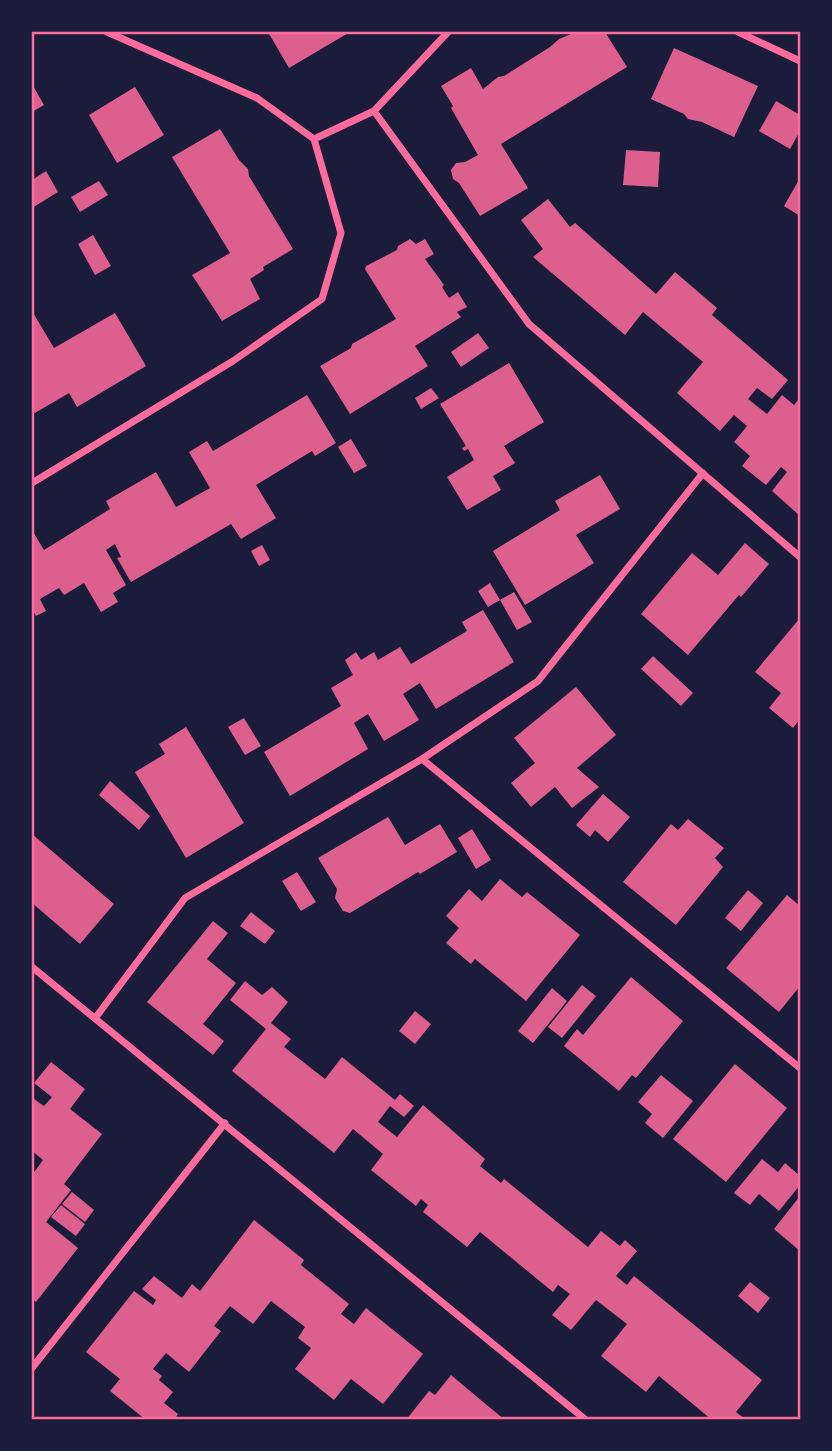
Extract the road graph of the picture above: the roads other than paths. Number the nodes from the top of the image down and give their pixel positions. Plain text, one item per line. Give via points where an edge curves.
1 (107, 32) edge
2 (448, 32) edge
3 (738, 32) edge
4 (800, 61) edge
5 (374, 111) junction
6 (314, 139) junction
7 (703, 473) junction
8 (32, 483) edge
9 (800, 557) edge
10 (422, 760) junction
11 (32, 967) edge
12 (96, 1017) junction
13 (800, 1069) edge
14 (225, 1123) junction
15 (32, 1368) edge
16 (586, 1419) edge

1 - 6 street via 257,98
2 - 5 street
3 - 4 street
5 - 6 street
5 - 7 street via 529,324
6 - 8 street via 341,233 322,299 233,361
7 - 9 street
7 - 10 street via 538,681
10 - 12 street via 185,898
10 - 13 street
11 - 12 street
12 - 14 street
14 - 15 street
14 - 16 street

